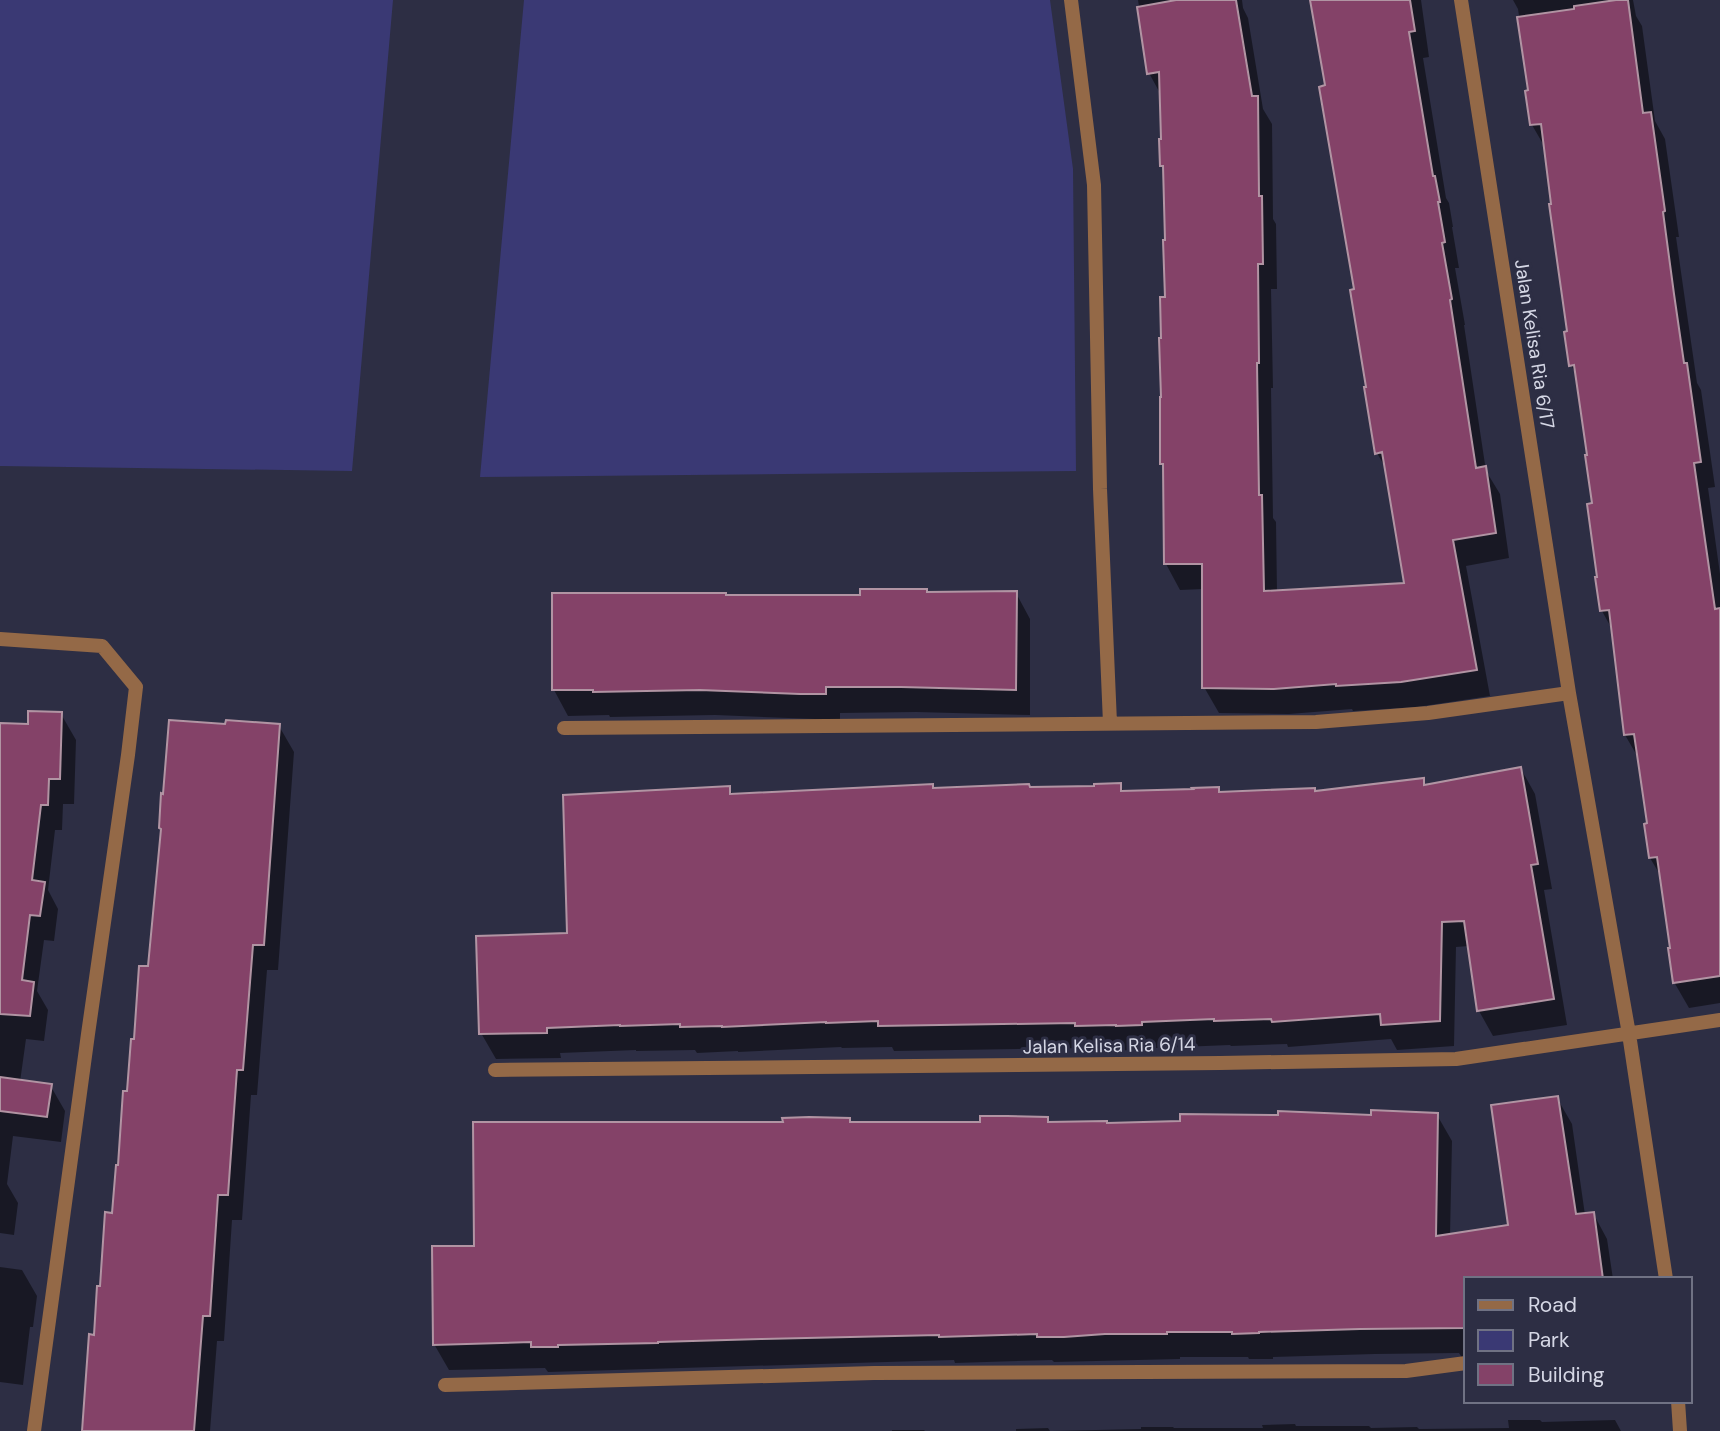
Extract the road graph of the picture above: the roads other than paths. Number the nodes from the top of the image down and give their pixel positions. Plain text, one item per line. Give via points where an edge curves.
1 (1071, 0) edge
2 (1461, 0) edge
3 (0, 639) edge
4 (1569, 693) junction
5 (1110, 723) junction
6 (564, 728) dead end
7 (1720, 1020) edge
8 (1629, 1034) junction
9 (495, 1070) dead end
10 (1666, 1277) edge
11 (1464, 1363) edge
12 (445, 1385) dead end
13 (1678, 1403) edge
14 (34, 1431) edge
15 (1680, 1431) edge

1 - 5 street via 1094,185
2 - 4 street, Jalan Kelisa Ria 6/17
3 - 14 street via 102,646 136,687
4 - 5 street via 1428,713 1316,722
4 - 8 street, Jalan Kelisa Ria 6/17
5 - 6 street
7 - 8 street, Jalan Kelisa Ria 6/14
8 - 9 street, Jalan Kelisa Ria 6/14 via 1456,1059
8 - 10 street, Jalan Kelisa Ria 6/17
11 - 12 street via 1406,1371 874,1373
13 - 15 street

